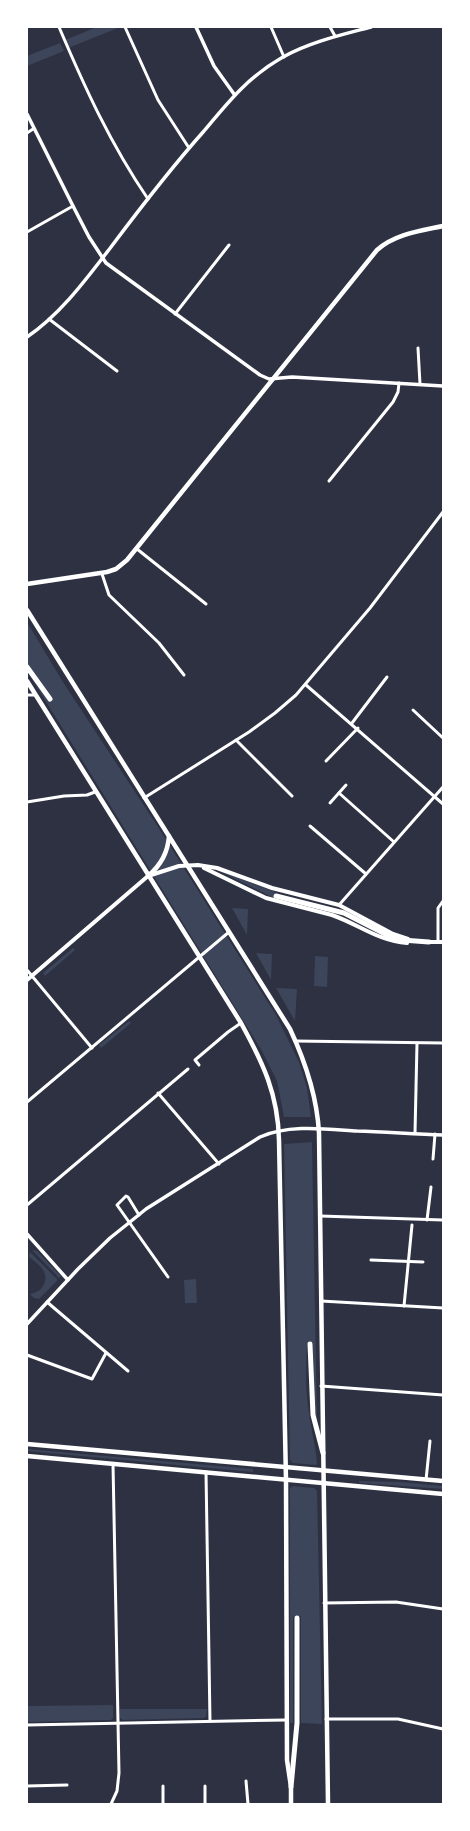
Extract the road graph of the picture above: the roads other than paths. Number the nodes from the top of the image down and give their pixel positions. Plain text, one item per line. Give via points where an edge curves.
1 (59, 27) edge
2 (125, 27) edge
3 (196, 27) edge
4 (271, 27) edge
5 (330, 27) edge
6 (371, 27) edge
7 (334, 36) junction
8 (284, 57) junction
9 (234, 94) junction
10 (27, 114) edge
11 (33, 129) junction
12 (27, 133) edge
13 (189, 148) junction
14 (148, 199) junction
15 (73, 206) junction
16 (443, 226) edge
17 (27, 232) edge
18 (230, 245) dead end
19 (102, 258) junction
20 (175, 314) junction
21 (49, 318) junction
22 (27, 337) edge
23 (418, 348) dead end
24 (117, 371) dead end
25 (273, 379) junction
26 (399, 383) junction
27 (420, 384) junction
28 (443, 386) edge
29 (329, 481) dead end
30 (443, 512) edge
31 (137, 549) junction
32 (102, 574) junction
33 (27, 584) edge
34 (206, 604) dead end
35 (27, 610) edge
36 (27, 667) edge
37 (184, 675) dead end
38 (387, 677) dead end
39 (27, 681) edge
40 (306, 685) junction
41 (27, 695) edge
42 (35, 695) junction
43 (50, 699) dead end
44 (413, 710) dead end
45 (352, 723) junction
46 (358, 728) junction
47 (443, 738) edge
48 (236, 740) junction
49 (326, 761) dead end
50 (346, 785) dead end
51 (443, 787) edge
52 (95, 792) junction
53 (339, 793) junction
54 (292, 796) dead end
55 (435, 796) junction
56 (144, 798) junction
57 (27, 802) edge
58 (330, 803) dead end
59 (443, 804) edge
60 (310, 826) dead end
61 (168, 836) junction
62 (394, 842) junction
63 (187, 865) junction
64 (198, 865) junction
65 (366, 874) junction
66 (148, 876) junction
67 (276, 896) dead end
68 (443, 901) edge
69 (339, 905) junction
70 (229, 932) junction
71 (429, 942) junction
72 (438, 942) junction
73 (443, 942) edge
74 (200, 957) junction
75 (27, 970) edge
76 (32, 976) junction
77 (27, 980) edge
78 (240, 1023) junction
79 (295, 1041) junction
80 (417, 1043) junction
81 (443, 1043) edge
82 (92, 1048) junction
83 (199, 1065) dead end
84 (188, 1069) dead end
85 (158, 1093) junction
86 (27, 1102) edge
87 (319, 1130) junction
88 (279, 1131) junction
89 (415, 1134) junction
90 (435, 1134) junction
91 (443, 1135) edge
92 (433, 1159) dead end
93 (219, 1164) junction
94 (431, 1187) dead end
95 (27, 1205) edge
96 (139, 1215) junction
97 (320, 1216) junction
98 (427, 1220) junction
99 (443, 1220) edge
100 (130, 1222) junction
101 (412, 1225) dead end
102 (27, 1234) edge
103 (371, 1260) dead end
104 (409, 1261) junction
105 (423, 1262) dead end
106 (168, 1277) dead end
107 (68, 1280) junction
108 (320, 1301) junction
109 (47, 1302) junction
110 (404, 1306) junction
111 (443, 1308) edge
112 (27, 1324) edge
113 (310, 1344) dead end
114 (106, 1353) junction
115 (27, 1355) edge
116 (128, 1371) dead end
117 (321, 1386) junction
118 (443, 1395) edge
119 (430, 1441) dead end
120 (27, 1444) edge
121 (323, 1453) junction
122 (27, 1456) edge
123 (113, 1464) junction
124 (285, 1467) junction
125 (324, 1471) junction
126 (206, 1472) junction
127 (286, 1480) junction
128 (426, 1480) junction
129 (443, 1481) edge
130 (324, 1483) junction
131 (443, 1494) edge
132 (324, 1603) junction
133 (443, 1609) edge
134 (297, 1618) dead end
135 (326, 1719) junction
136 (286, 1720) junction
137 (210, 1721) junction
138 (117, 1723) junction
139 (27, 1725) edge
140 (443, 1729) edge
141 (246, 1781) dead end
142 (67, 1785) dead end
143 (27, 1786) edge
144 (163, 1786) dead end
145 (205, 1786) dead end
146 (291, 1787) junction
147 (111, 1804) edge
148 (163, 1804) edge
149 (205, 1804) edge
150 (248, 1804) edge
151 (291, 1804) edge
152 (328, 1804) edge

1 - 14 street via 103,126
2 - 13 street via 158,100
3 - 9 street via 214,66
4 - 8 street
5 - 7 street
6 - 7 street
7 - 8 street
8 - 9 street
9 - 13 street
10 - 11 street
11 - 12 street
11 - 15 street
13 - 14 street
14 - 19 street
15 - 17 street
15 - 19 street
16 - 25 main road via 399,237 381,247
18 - 20 street
19 - 20 street
19 - 21 street via 81,285
20 - 25 street via 260,375
21 - 22 street
21 - 24 street
23 - 27 street
25 - 26 street via 292,377
25 - 31 main road
26 - 27 street
26 - 29 street via 398,392 392,402
27 - 28 street
30 - 40 street via 370,608
31 - 32 main road via 120,566
31 - 34 street
32 - 33 main road
32 - 37 street via 109,595 160,643
35 - 56 main road
36 - 43 highway
38 - 45 street
39 - 42 main road
40 - 45 street
40 - 48 street via 275,713
41 - 42 street
42 - 52 main road
44 - 47 street
45 - 46 street
46 - 49 street
46 - 55 street
48 - 54 street
48 - 56 street
50 - 53 street
51 - 55 street
52 - 57 street
52 - 66 main road
53 - 58 street
53 - 62 street
55 - 59 street
55 - 62 street
56 - 61 main road
60 - 65 street
61 - 63 main road
61 - 66 main road via 162,860
62 - 65 street
63 - 64 main road
63 - 66 main road
63 - 70 main road
64 - 69 main road via 225,870 272,888
64 - 71 main road via 266,898 332,915 380,937 400,942
65 - 69 street
66 - 74 main road
66 - 76 main road
67 - 71 highway via 344,913 393,938
68 - 72 street via 438,908
69 - 71 main road via 402,937
70 - 74 street
70 - 79 main road
71 - 72 main road
72 - 73 main road
74 - 78 main road
74 - 82 street
75 - 76 street
76 - 77 main road
76 - 82 street
78 - 83 street via 195,1060
78 - 88 main road via 264,1065 270,1081
79 - 80 street
79 - 87 main road via 308,1074
80 - 81 street
80 - 89 street
82 - 86 street
84 - 85 street
85 - 93 street
85 - 95 street
87 - 88 street
87 - 89 street
87 - 97 main road
88 - 93 street via 260,1137
88 - 124 main road
89 - 90 street
90 - 91 street
90 - 92 street
93 - 96 street
94 - 98 street
96 - 100 street
96 - 100 street via 128,1197 118,1202 117,1205
97 - 98 street
97 - 108 main road
98 - 99 street
100 - 106 street
100 - 107 street
101 - 104 street
102 - 107 street
103 - 104 street
104 - 105 street
104 - 110 street
107 - 109 street
108 - 110 street
108 - 117 main road
109 - 112 street
109 - 114 street
110 - 111 street
113 - 121 highway via 312,1408
114 - 115 street via 92,1379
114 - 116 street
117 - 118 street
117 - 121 main road
119 - 128 street
120 - 124 main road
121 - 125 main road
122 - 123 main road
123 - 126 main road
123 - 138 street
124 - 125 main road
124 - 127 main road
125 - 128 main road
125 - 130 main road
126 - 127 main road
126 - 137 street
127 - 130 main road
127 - 136 main road
128 - 129 main road
130 - 131 main road
130 - 132 main road
132 - 133 street via 396,1602
132 - 135 main road
134 - 146 highway via 297,1723
135 - 140 street via 398,1719
135 - 152 main road
136 - 137 street
136 - 146 main road
137 - 138 street
138 - 139 street
138 - 147 street via 118,1782
141 - 150 street
142 - 143 street
144 - 148 street
145 - 149 street
146 - 151 main road

